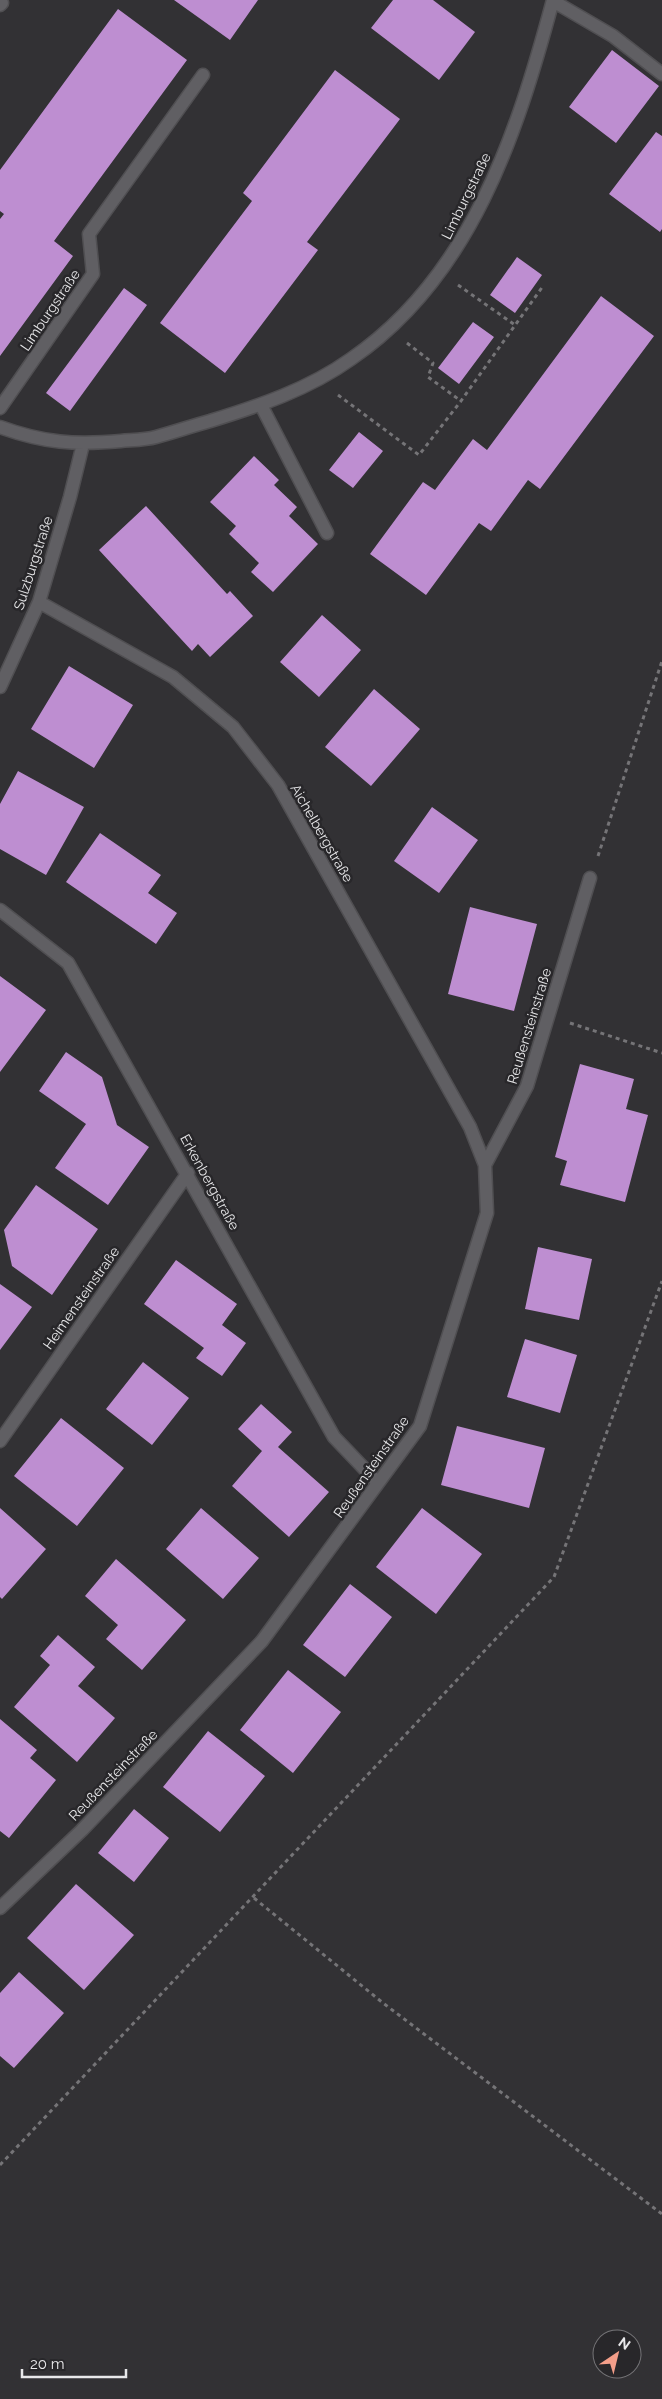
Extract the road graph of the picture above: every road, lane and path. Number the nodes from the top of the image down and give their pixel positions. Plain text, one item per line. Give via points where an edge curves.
1 (553, 0) edge
2 (662, 74) edge
3 (203, 75) dead end
4 (441, 273) junction
5 (543, 286) dead end
6 (515, 325) junction
7 (389, 329) junction
8 (317, 379) junction
9 (461, 401) junction
10 (261, 405) junction
11 (0, 408) edge
12 (0, 427) edge
13 (83, 444) junction
14 (328, 533) dead end
15 (38, 602) junction
16 (662, 661) edge
17 (0, 687) edge
18 (590, 878) joint
19 (0, 910) edge
20 (548, 1016) junction
21 (662, 1052) edge
22 (485, 1165) junction
23 (188, 1173) junction
24 (662, 1281) edge
25 (0, 1441) edge
26 (378, 1484) junction
27 (254, 1898) junction
28 (0, 1908) edge
29 (0, 2165) edge
30 (662, 2214) edge

1 - 2 street, Limburgstraße via 613,36
1 - 4 street, Limburgstraße via 532,75 501,160 471,225
3 - 11 street, Limburgstraße via 89,234 93,274
4 - 6 path
4 - 7 street, Limburgstraße
5 - 6 path
6 - 9 path
7 - 8 street, Limburgstraße via 352,359
7 - 9 path via 433,363 428,377
8 - 9 path via 419,455
8 - 10 street, Limburgstraße
10 - 13 street, Limburgstraße via 154,438
10 - 14 street
12 - 13 street, Limburgstraße via 32,438
13 - 15 street, Sulzburgstraße
15 - 17 street, Sulzburgstraße
15 - 22 street, Aichelbergstraße via 173,678 234,727 282,793 470,1127
16 - 18 path
18 - 20 street, Reußensteinstraße
19 - 23 street, Erkenbergstraße via 68,963
20 - 21 path
20 - 22 street, Reußensteinstraße via 527,1086
22 - 26 street, Reußensteinstraße via 487,1213 420,1426
23 - 25 street, Heimensteinstraße
23 - 26 street, Erkenbergstraße via 334,1437
24 - 27 path via 554,1577
26 - 28 street, Reußensteinstraße via 262,1641 82,1830
27 - 29 path
27 - 30 path via 383,2003

